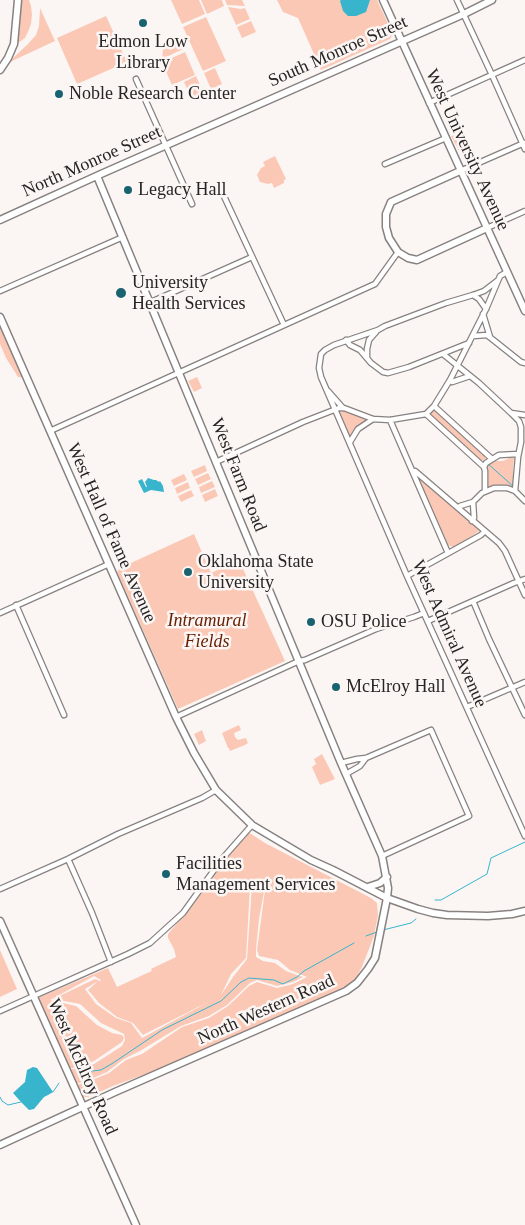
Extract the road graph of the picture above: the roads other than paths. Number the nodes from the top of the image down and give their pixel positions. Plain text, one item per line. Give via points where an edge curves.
1 (18, 0) edge
2 (383, 0) edge
3 (457, 0) edge
4 (492, 0) edge
5 (464, 14) junction
6 (401, 42) junction
7 (525, 60) edge
8 (0, 70) edge
9 (492, 75) junction
10 (136, 79) dead end
11 (429, 103) junction
12 (196, 132) joint
13 (446, 138) junction
14 (524, 143) edge
15 (166, 146) junction
16 (525, 149) edge
17 (385, 164) dead end
18 (460, 171) junction
19 (97, 176) junction
20 (222, 192) dead end
21 (192, 204) dead end
22 (525, 211) edge
23 (0, 220) edge
24 (487, 228) junction
25 (123, 237) junction
26 (398, 252) junction
27 (252, 257) junction
28 (507, 272) junction
29 (498, 279) junction
30 (0, 292) edge
31 (473, 296) junction
32 (150, 302) junction
33 (485, 312) junction
34 (525, 312) edge
35 (0, 317) edge
36 (284, 325) junction
37 (378, 330) junction
38 (472, 336) junction
39 (490, 337) junction
40 (346, 340) junction
41 (469, 344) junction
42 (443, 354) junction
43 (367, 358) junction
44 (525, 364) edge
45 (457, 366) junction
46 (179, 373) junction
47 (470, 376) junction
48 (450, 380) junction
49 (326, 388) junction
50 (434, 406) junction
51 (344, 408) junction
52 (335, 409) junction
53 (511, 413) junction
54 (426, 414) junction
55 (525, 415) edge
56 (373, 419) junction
57 (390, 420) junction
58 (525, 430) edge
59 (50, 431) junction
60 (521, 436) junction
61 (350, 442) junction
62 (518, 454) junction
63 (492, 459) junction
64 (216, 462) junction
65 (484, 467) junction
66 (412, 472) junction
67 (485, 491) junction
68 (515, 491) junction
69 (525, 501) edge
70 (473, 502) junction
71 (458, 508) junction
72 (472, 521) junction
73 (485, 532) junction
74 (448, 553) junction
75 (110, 564) junction
76 (407, 576) junction
77 (525, 579) edge
78 (519, 582) junction
79 (525, 595) edge
80 (474, 602) junction
81 (16, 605) junction
82 (0, 612) edge
83 (424, 613) junction
84 (428, 622) junction
85 (299, 661) junction
86 (525, 682) edge
87 (512, 687) junction
88 (467, 707) junction
89 (64, 715) dead end
90 (525, 715) edge
91 (176, 717) junction
92 (366, 758) junction
93 (341, 763) junction
94 (346, 774) junction
95 (216, 790) junction
96 (252, 825) junction
97 (525, 836) edge
98 (382, 856) junction
99 (68, 859) junction
100 (386, 876) junction
101 (368, 887) junction
102 (0, 889) edge
103 (387, 898) junction
104 (525, 911) edge
105 (0, 921) edge
106 (111, 962) junction
107 (34, 996) junction
108 (0, 1011) edge
109 (83, 1107) junction
110 (0, 1145) edge
111 (136, 1225) edge

1 - 8 street via 14,44
2 - 6 street, West University Avenue
3 - 5 street
4 - 5 street, South Monroe Street
5 - 6 street, South Monroe Street
5 - 9 street
6 - 11 street, West University Avenue
6 - 12 street, South Monroe Street
7 - 9 street
9 - 11 street
9 - 14 street
10 - 15 street
11 - 13 street, West University Avenue
12 - 15 street, North Monroe Street
13 - 17 street
13 - 18 street, West University Avenue
14 - 16 street
14 - 18 street
15 - 19 street, North Monroe Street
15 - 21 street
18 - 24 street, West University Avenue
18 - 26 street via 391,202 386,226 391,243
19 - 23 street, North Monroe Street
19 - 25 street, West Farm Road
20 - 27 street
22 - 24 street
24 - 26 street via 418,260
24 - 28 street, West University Avenue
25 - 30 street
25 - 32 street, West Farm Road
26 - 36 street via 376,284
27 - 32 street
27 - 36 street
28 - 29 street, West Admiral Avenue
28 - 34 street, West University Avenue
29 - 31 street, West Admiral Avenue
29 - 33 street
31 - 33 street via 479,299
31 - 37 street, West Admiral Avenue via 446,302
32 - 46 street, West Farm Road
33 - 38 street
33 - 39 street
35 - 59 street, West Hall of Fame Avenue
36 - 46 street
37 - 40 street, West Admiral Avenue
37 - 43 street via 369,340
38 - 39 street via 485,334
38 - 41 street
39 - 44 street
40 - 43 street
40 - 49 street, West Admiral Avenue via 321,354 319,368
41 - 42 street
41 - 45 street
42 - 43 street via 388,373 371,364
42 - 45 street
45 - 47 street
45 - 48 street
46 - 59 street
46 - 64 street, West Farm Road
47 - 48 street
47 - 53 street
48 - 50 street
49 - 51 street
49 - 52 street, West Admiral Avenue
50 - 54 street
50 - 63 street
51 - 52 street
51 - 56 street
52 - 61 street, West Admiral Avenue
52 - 64 street
53 - 55 street
53 - 60 street via 519,422
54 - 57 street
54 - 65 street
56 - 57 street
56 - 61 street via 358,429
57 - 66 street
58 - 60 street
59 - 75 street, West Hall of Fame Avenue
60 - 62 street
61 - 76 street, West Admiral Avenue
62 - 63 street via 499,455
62 - 68 street
63 - 65 street
64 - 85 street, West Farm Road
65 - 67 street
66 - 71 street via 415,471
66 - 74 street
67 - 68 street via 507,488
67 - 70 street
68 - 69 street
70 - 71 street
70 - 72 street
71 - 72 street
72 - 73 street
73 - 74 street
73 - 78 street via 505,551
74 - 76 street
75 - 81 street
75 - 91 street, West Hall of Fame Avenue
76 - 83 street, West Admiral Avenue
77 - 78 street
78 - 79 street
78 - 80 street
80 - 84 street
80 - 87 street
81 - 82 street
81 - 89 street
83 - 84 street, West Admiral Avenue
83 - 85 street
84 - 88 street, West Admiral Avenue
85 - 91 street
85 - 93 street, West Farm Road
86 - 87 street
87 - 88 street
87 - 90 street
88 - 97 street, West Admiral Avenue
91 - 95 street, West Hall of Fame Avenue
92 - 93 street
92 - 94 street
92 - 98 street via 432,730 469,816
93 - 94 street, West Farm Road
94 - 98 street, West Farm Road
95 - 96 street, West Hall of Fame Avenue
95 - 99 street
96 - 101 street, West Hall of Fame Avenue via 311,860
96 - 106 street via 174,921 150,943
98 - 100 street, West Farm Road
99 - 102 street
99 - 106 street
100 - 101 street via 380,884
100 - 103 street, West Farm Road
101 - 103 street, West Hall of Fame Avenue
103 - 104 street via 446,915 488,916
103 - 109 street, North Western Road via 375,958 358,983
105 - 107 street, West McElroy Road
106 - 107 street
107 - 108 street
107 - 109 street, West McElroy Road
109 - 110 street, North Western Road
109 - 111 street, West McElroy Road

